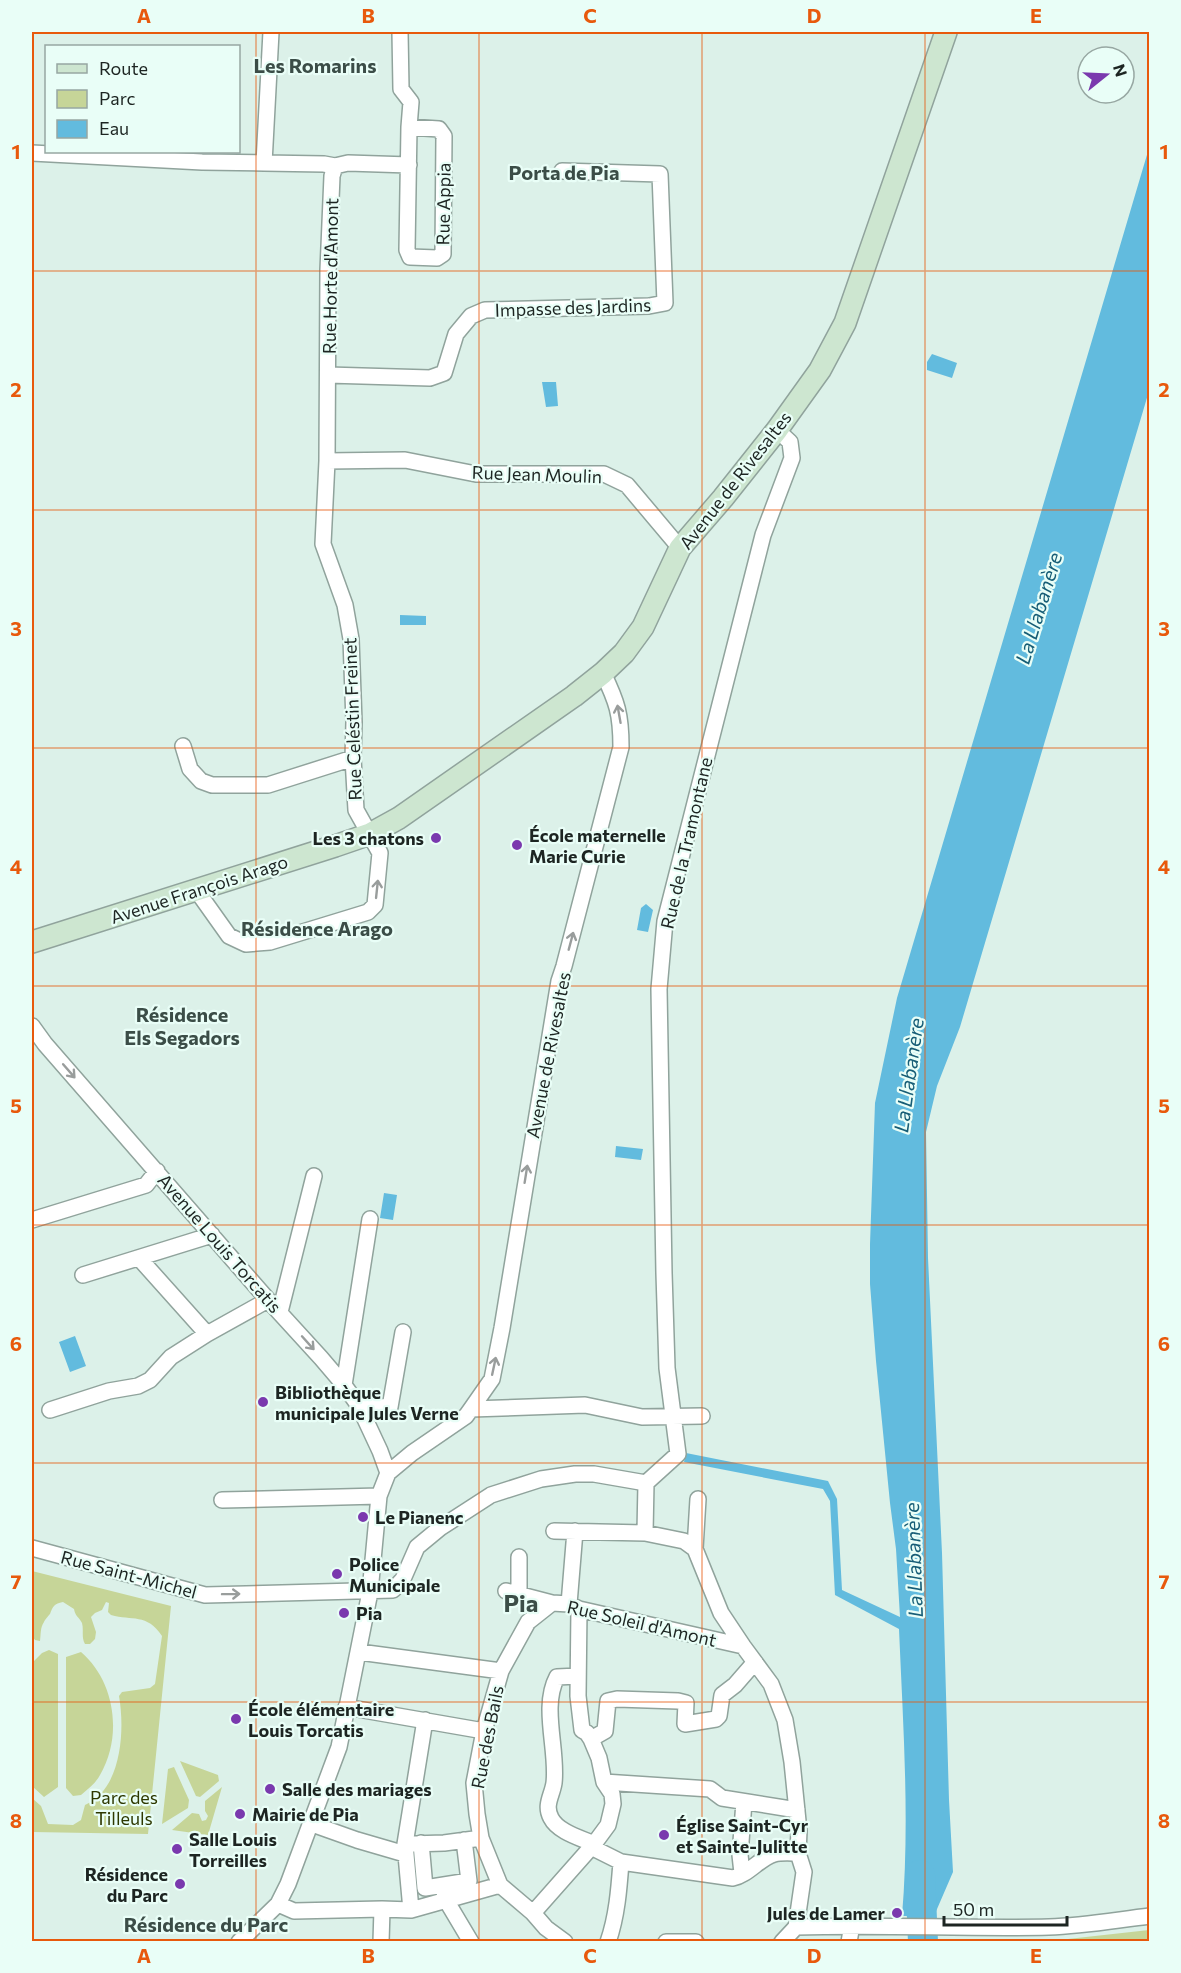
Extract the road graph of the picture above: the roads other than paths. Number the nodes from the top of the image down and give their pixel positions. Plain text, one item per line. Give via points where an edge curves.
1 (271, 32) edge
2 (400, 32) edge
3 (946, 32) edge
4 (409, 127) junction
5 (32, 153) edge
6 (264, 163) junction
7 (409, 165) junction
8 (335, 166) junction
9 (562, 171) dead end
10 (328, 375) junction
11 (777, 430) junction
12 (327, 461) junction
13 (680, 548) junction
14 (603, 673) junction
15 (183, 746) dead end
16 (353, 758) junction
17 (370, 834) junction
18 (197, 891) junction
19 (32, 942) edge
20 (32, 1026) edge
21 (157, 1171) junction
22 (314, 1176) dead end
23 (370, 1219) dead end
24 (32, 1220) edge
25 (212, 1235) junction
26 (139, 1258) junction
27 (83, 1275) dead end
28 (268, 1300) junction
29 (280, 1312) junction
30 (403, 1332) dead end
31 (207, 1334) junction
32 (344, 1386) junction
33 (359, 1406) junction
34 (50, 1410) dead end
35 (469, 1413) junction
36 (675, 1416) junction
37 (702, 1416) dead end
38 (388, 1473) junction
39 (646, 1483) junction
40 (380, 1496) junction
41 (698, 1499) dead end
42 (222, 1500) dead end
43 (554, 1531) dead end
44 (575, 1531) junction
45 (645, 1533) junction
46 (32, 1548) edge
47 (695, 1550) junction
48 (516, 1557) dead end
49 (370, 1592) junction
50 (552, 1603) junction
51 (574, 1606) junction
52 (743, 1646) junction
53 (359, 1652) junction
54 (754, 1662) junction
55 (501, 1671) junction
56 (578, 1676) junction
57 (346, 1707) junction
58 (425, 1720) junction
59 (484, 1731) junction
60 (586, 1735) junction
61 (611, 1783) junction
62 (744, 1802) junction
63 (797, 1810) junction
64 (312, 1824) junction
65 (481, 1838) junction
66 (464, 1840) junction
67 (593, 1845) junction
68 (410, 1847) junction
69 (798, 1853) junction
70 (621, 1862) junction
71 (742, 1873) junction
72 (500, 1885) junction
73 (444, 1892) junction
74 (278, 1904) junction
75 (382, 1909) junction
76 (411, 1910) junction
77 (533, 1913) junction
78 (1149, 1916) edge
79 (852, 1924) junction
80 (796, 1927) junction
81 (545, 1935) edge
82 (239, 1941) edge
83 (381, 1941) edge
84 (471, 1941) edge
85 (565, 1941) edge
86 (608, 1941) edge
87 (666, 1941) edge
88 (696, 1941) edge
89 (782, 1941) edge
90 (849, 1941) edge

1 - 6 street
2 - 4 street, Rue Appia via 401,89 411,102
3 - 11 main road, Avenue de Rivesaltes via 845,323 820,370
4 - 7 street, Rue Appia
4 - 7 street, Rue Appia via 439,129 444,136 443,254 437,258 410,257 407,250
5 - 6 street
6 - 8 street
7 - 8 street
8 - 10 street, Rue Horte d'Amont via 328,270
9 - 10 street, Impasse des Jardins via 660,174 665,303 485,310 471,316 456,334 444,373 430,378
10 - 12 street, Rue Horte d'Amont
11 - 13 main road, Avenue de Rivesaltes
11 - 36 street, Rue de la Tramontane via 790,442 792,458 764,535 665,921 659,989 663,1273 667,1368
12 - 13 street, Rue Jean Moulin via 405,460 476,474 604,474 627,485
12 - 16 street, Rue Celéstin Freinet via 323,544 345,605 351,639
13 - 14 main road, Avenue de Rivesaltes via 643,627 624,654
14 - 17 main road, Avenue François Arago via 399,818
35 -> 14 street, Avenue de Rivesaltes via 492,1379 559,981 621,747 617,701
15 - 16 street via 190,768 201,781 212,785 268,785
16 - 17 street, Rue Celéstin Freinet via 356,810
17 - 18 main road, Avenue François Arago
18 -> 17 street, Rue Celéstin Freinet via 229,936 246,944 270,942 368,912 375,904 380,853
18 - 19 main road, Avenue François Arago
20 -> 21 street, Avenue Louis Torcatis
21 - 24 street via 146,1185
21 - 25 street, Avenue Louis Torcatis
22 - 29 street
23 - 32 street
25 - 26 street
25 - 28 street, Avenue Louis Torcatis
26 - 27 street
26 - 31 street
28 - 29 street, Avenue Louis Torcatis
28 - 31 street
29 -> 32 street, Avenue Louis Torcatis
30 - 33 street via 390,1407
31 - 34 street via 171,1357 150,1380 138,1386
32 - 33 street, Avenue Louis Torcatis
33 - 38 street, Avenue Louis Torcatis
35 - 36 street via 585,1405 642,1417
35 - 38 street
36 - 37 street
36 - 39 street, Rue de la Tramontane via 678,1454
38 - 40 street
39 - 45 street
39 - 49 street, Rue Saint-Michel via 575,1474 541,1479 491,1495 417,1547 403,1579 393,1590
40 - 42 street
40 - 49 street
41 - 47 street
43 - 44 street
44 - 45 street
44 - 51 street
45 - 47 street via 684,1541
46 -> 49 street, Rue Saint-Michel via 205,1594
47 - 52 street via 722,1613
48 - 50 street, Rue Soleil d'Amont via 512,1592
49 - 53 street
50 - 51 street, Rue Soleil d'Amont
50 - 55 street, Rue des Bails via 528,1622
51 - 52 street, Rue Soleil d'Amont
51 - 56 street
52 - 54 street
53 - 55 street
53 - 57 street
54 - 60 street via 722,1695 716,1719 685,1724 686,1703 617,1699 608,1701 605,1731
54 - 63 street via 771,1684 786,1720
55 - 59 street, Rue des Bails
56 - 60 street
56 - 67 street via 557,1677 550,1692 554,1783 548,1810 556,1826
57 - 58 street
57 - 64 street via 339,1747
58 - 59 street
58 - 68 street
59 - 65 street, Rue des Bails via 474,1783
60 - 61 street
61 - 62 street via 710,1789 722,1798
61 - 67 street via 613,1804 608,1825
62 - 63 street
62 - 71 street
63 - 69 street
64 - 68 street via 357,1840
64 - 74 street
65 - 66 street
65 - 72 street, Rue des Bails
66 - 68 street
66 - 73 street via 469,1881
67 - 70 street
67 - 77 street
68 - 73 street via 425,1888
68 - 76 street
69 - 71 street via 774,1854
69 - 80 street via 804,1872
70 - 71 street via 733,1878
70 - 86 street via 619,1895
72 - 73 street
72 - 77 street
73 - 76 street
73 - 84 street
74 - 75 street via 294,1911
74 - 82 street
75 - 76 street
75 - 83 street
77 - 81 street
78 - 79 street via 1051,1927
79 - 80 street
79 - 90 street
80 - 89 street
81 - 85 street
87 - 88 street

